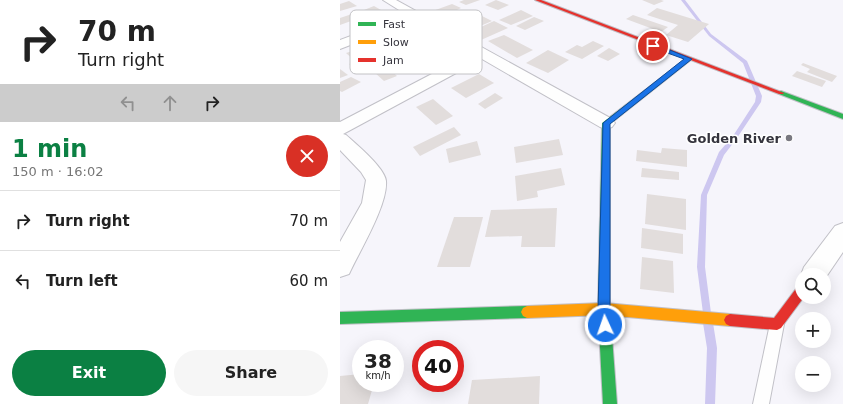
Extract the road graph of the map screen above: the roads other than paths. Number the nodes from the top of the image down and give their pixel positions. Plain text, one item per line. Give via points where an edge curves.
1 (388, 0) edge
2 (538, 0) edge
3 (406, 10) edge
4 (350, 41) edge
5 (340, 45) edge
6 (483, 53) edge
7 (689, 59) junction
8 (443, 74) edge
9 (843, 117) edge
10 (606, 123) junction
11 (340, 129) edge
12 (340, 139) edge
13 (843, 233) edge
14 (340, 266) edge
15 (818, 268) edge
16 (795, 300) edge
17 (604, 309) junction
18 (340, 318) edge
19 (777, 324) junction
20 (610, 404) edge
21 (761, 404) edge

1 - 3 street
2 - 7 street
4 - 5 street
6 - 10 street
7 - 9 street
7 - 10 street
8 - 11 street
10 - 17 street
12 - 14 street via 368,167 376,180 372,204
13 - 15 street
16 - 19 street
17 - 18 street
17 - 19 street
17 - 20 street
19 - 21 lane

